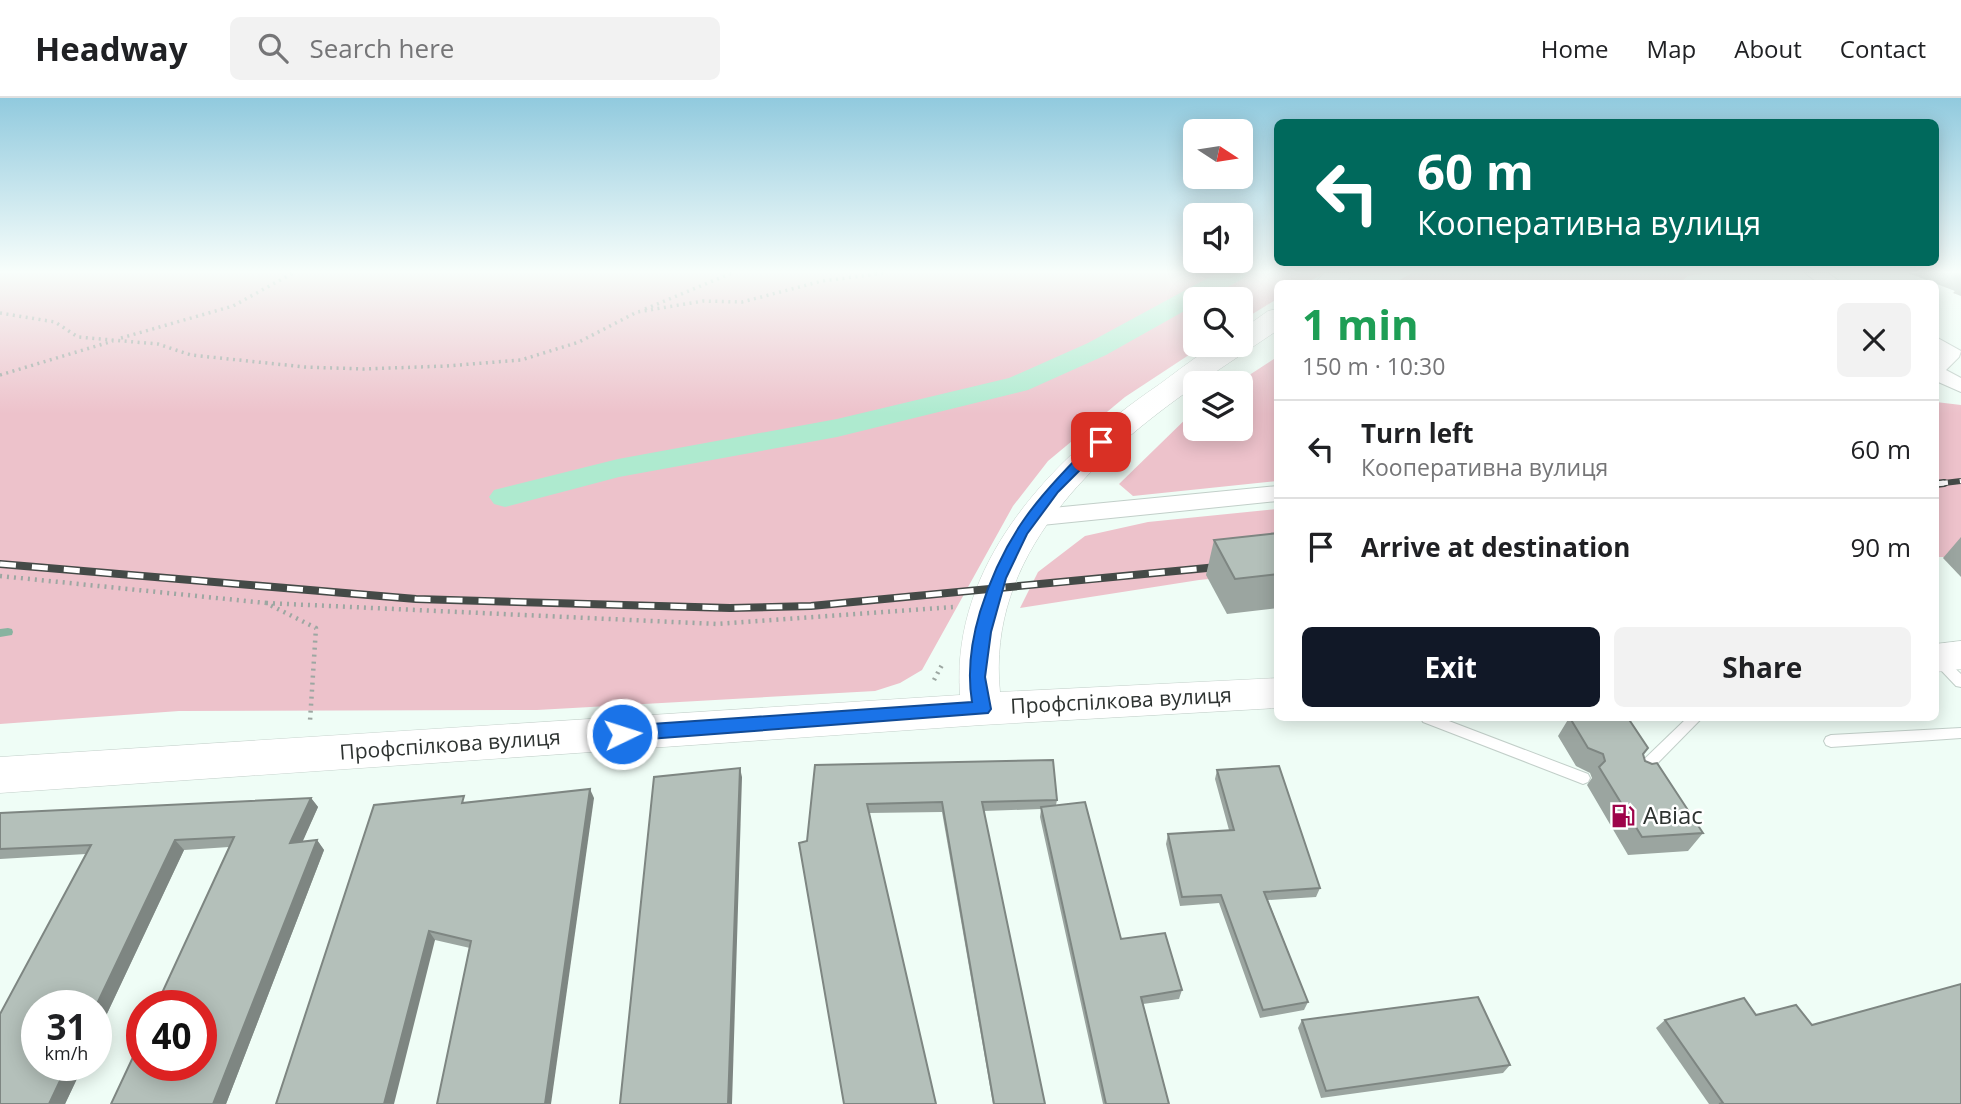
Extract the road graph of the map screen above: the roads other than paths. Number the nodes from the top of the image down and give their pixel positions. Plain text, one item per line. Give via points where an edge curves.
1 (1274, 320) edge
2 (1253, 334) edge
3 (1939, 345) edge
4 (1218, 357) edge
5 (1939, 367) edge
6 (1939, 372) edge
7 (1961, 386) edge
8 (1274, 493) edge
9 (1032, 518) junction
10 (1961, 655) edge
11 (1939, 658) edge
12 (1939, 661) edge
13 (1961, 682) edge
14 (1274, 693) edge
15 (982, 709) junction
16 (1435, 721) edge
17 (1692, 721) edge
18 (1961, 733) edge
19 (1831, 741) dead end
20 (1639, 774) edge
21 (0, 775) edge
22 (1583, 778) dead end

1 - 2 street
3 - 5 street via 1952,353
4 - 9 street via 1101,442 1053,489
6 - 7 street
8 - 9 street
9 - 15 street via 998,578 983,632 977,677
10 - 11 street
12 - 13 lane
14 - 15 street, Профспілкова вулиця
15 - 21 street, Профспілкова вулиця
16 - 22 lane
17 - 20 lane
18 - 19 lane

